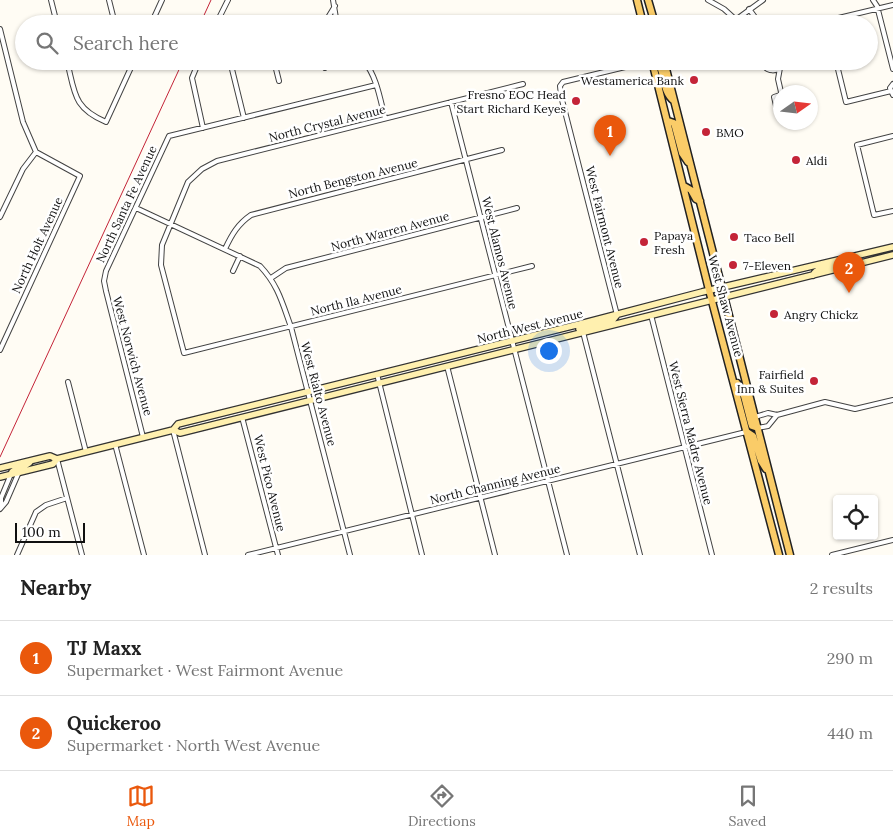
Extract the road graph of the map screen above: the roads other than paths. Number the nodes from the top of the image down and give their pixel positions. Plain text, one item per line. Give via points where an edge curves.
1 (51, 0) edge
2 (109, 0) edge
3 (162, 0) edge
4 (228, 0) edge
5 (332, 0) edge
6 (637, 0) edge
7 (648, 0) edge
8 (708, 0) edge
9 (763, 0) edge
10 (873, 0) edge
11 (879, 0) edge
12 (893, 5) edge
13 (335, 6) junction
14 (877, 7) junction
15 (749, 9) junction
16 (55, 15) edge
17 (113, 15) edge
18 (155, 15) edge
19 (220, 15) edge
20 (330, 15) edge
21 (336, 15) edge
22 (641, 15) edge
23 (652, 15) edge
24 (730, 15) edge
25 (741, 15) edge
26 (753, 15) edge
27 (850, 15) edge
28 (0, 29) edge
29 (893, 69) edge
30 (69, 70) edge
31 (130, 70) edge
32 (195, 70) edge
33 (232, 70) edge
34 (276, 70) edge
35 (370, 70) edge
36 (614, 70) edge
37 (655, 70) edge
38 (661, 70) edge
39 (666, 70) edge
40 (777, 70) edge
41 (780, 70) edge
42 (838, 70) edge
43 (771, 71) joint
44 (778, 79) junction
45 (279, 81) dead end
46 (523, 84) dead end
47 (893, 84) edge
48 (779, 85) edge
49 (376, 86) junction
50 (892, 93) edge
51 (674, 101) junction
52 (451, 102) junction
53 (244, 118) junction
54 (385, 118) junction
55 (668, 121) junction
56 (203, 128) junction
57 (893, 136) edge
58 (502, 150) dead end
59 (36, 152) junction
60 (466, 159) junction
61 (692, 167) junction
62 (684, 186) junction
63 (700, 201) junction
64 (136, 208) junction
65 (517, 208) dead end
66 (893, 211) edge
67 (0, 217) edge
68 (481, 217) junction
69 (171, 225) junction
70 (893, 246) edge
71 (225, 249) junction
72 (892, 255) edge
73 (240, 256) junction
74 (850, 257) junction
75 (532, 266) dead end
76 (233, 270) dead end
77 (496, 275) junction
78 (813, 275) junction
79 (271, 278) junction
80 (104, 281) joint
81 (722, 288) junction
82 (709, 290) junction
83 (724, 297) junction
84 (712, 300) junction
85 (617, 315) junction
86 (651, 315) junction
87 (291, 327) junction
88 (583, 332) junction
89 (567, 336) junction
90 (512, 341) junction
91 (514, 349) junction
92 (0, 350) edge
93 (184, 353) joint
94 (447, 366) junction
95 (377, 374) junction
96 (732, 375) junction
97 (68, 382) dead end
98 (379, 383) junction
99 (308, 392) junction
100 (310, 400) junction
101 (893, 400) edge
102 (777, 415) junction
103 (242, 417) junction
104 (755, 417) junction
105 (758, 428) junction
106 (173, 430) junction
107 (747, 432) junction
108 (144, 437) junction
109 (115, 444) junction
110 (684, 447) junction
111 (86, 452) junction
112 (57, 459) junction
113 (31, 461) junction
114 (616, 464) junction
115 (0, 468) edge
116 (19, 472) junction
117 (11, 474) junction
118 (770, 474) junction
119 (0, 477) edge
120 (548, 481) junction
121 (67, 498) junction
122 (480, 498) junction
123 (0, 508) edge
124 (412, 514) junction
125 (344, 531) junction
126 (893, 540) edge
127 (276, 548) junction
128 (861, 548) junction
129 (17, 555) edge
130 (82, 555) edge
131 (144, 555) edge
132 (205, 555) edge
133 (248, 555) edge
134 (278, 555) edge
135 (350, 555) edge
136 (422, 555) edge
137 (495, 555) edge
138 (567, 555) edge
139 (640, 555) edge
140 (712, 555) edge
141 (779, 555) edge
142 (790, 555) edge
143 (832, 555) edge
144 (863, 555) edge

1 - 16 street
2 - 17 street
3 - 18 street
4 - 19 street
5 - 13 street
6 - 22 main road
7 - 23 main road
8 - 24 street
9 - 15 street
10 - 14 street
11 - 14 street
12 - 14 street
13 - 20 street
13 - 21 street
14 - 27 street
14 - 29 street
15 - 25 street
15 - 26 street
28 - 59 street via 23,122
30 - 31 street via 80,105 106,122
32 - 56 street via 192,78
33 - 53 street
34 - 45 street
35 - 49 street
36 - 85 street, West Fairmont Avenue via 563,82 560,86
37 - 55 main road, West Shaw Avenue
38 - 51 main road via 668,96
39 - 51 main road, West Shaw Avenue
40 - 43 street
41 - 44 street
42 - 50 street via 846,102
43 - 44 street
44 - 48 street
46 - 52 street, North Crystal Avenue
47 - 50 street
49 - 53 street
49 - 54 street
51 - 61 main road, West Shaw Avenue
52 - 54 street, North Crystal Avenue
52 - 60 street, West Alamos Avenue
53 - 56 street
54 - 69 street, North Crystal Avenue via 216,161 188,182
55 - 61 main road via 674,123 682,153
55 - 62 main road, West Shaw Avenue
56 - 64 street, North Santa Fe Avenue via 169,136
57 - 66 street via 857,145 874,216
58 - 60 street, North Bengston Avenue
59 - 67 street via 23,169
59 - 92 street, North Holt Avenue via 80,176
60 - 68 street, West Alamos Avenue
60 - 71 street, North Bengston Avenue via 251,215 239,223
61 - 63 main road, West Shaw Avenue
62 - 63 main road
62 - 82 main road, West Shaw Avenue
63 - 81 main road, West Shaw Avenue
64 - 69 street, West Rialto Avenue
64 - 80 street, North Santa Fe Avenue
65 - 68 street, North Warren Avenue
68 - 77 street, West Alamos Avenue
68 - 79 street, North Warren Avenue via 286,268
69 - 71 street, West Rialto Avenue
69 - 93 street, North Crystal Avenue via 162,245 161,265
70 - 74 main road, North West Avenue
71 - 73 street, West Rialto Avenue
72 - 78 main road, North West Avenue
73 - 76 street
73 - 79 street, West Rialto Avenue via 260,266
74 - 78 main road via 846,262 818,270
74 - 81 main road, North West Avenue
75 - 77 street, North Ila Avenue
77 - 87 street, North Ila Avenue
77 - 90 street, West Alamos Avenue
78 - 83 main road, North West Avenue
79 - 87 street, West Rialto Avenue
80 - 108 street, West Norwich Avenue
81 - 82 main road, North West Avenue
81 - 83 main road, West Shaw Avenue
82 - 84 main road, West Shaw Avenue
82 - 85 main road, North West Avenue
83 - 84 main road, North West Avenue
83 - 104 main road, West Shaw Avenue
84 - 86 main road, North West Avenue
84 - 96 main road, West Shaw Avenue
85 - 89 main road via 612,321 575,330
85 - 90 main road, North West Avenue
86 - 88 main road, North West Avenue
86 - 110 street, West Sierra Madre Avenue
87 - 93 street, North Ila Avenue
87 - 99 street, West Rialto Avenue
88 - 89 main road, North West Avenue
88 - 114 street
89 - 91 main road, North West Avenue
90 - 91 street, West Alamos Avenue
90 - 95 main road, North West Avenue
91 - 94 main road, North West Avenue
91 - 120 street, West Alamos Avenue
94 - 98 main road, North West Avenue
94 - 122 street
95 - 98 street
95 - 99 main road, North West Avenue
96 - 105 main road via 744,396 752,426
96 - 107 main road, West Shaw Avenue
97 - 111 street
98 - 100 main road, North West Avenue
98 - 124 street
99 - 100 street, West Rialto Avenue
99 - 106 main road, North West Avenue via 178,424
100 - 103 main road, North West Avenue
100 - 125 street, West Rialto Avenue
101 - 102 street via 853,409 825,402
102 - 104 street via 768,413
102 - 105 street via 768,426
103 - 106 main road, North West Avenue via 180,433
103 - 127 street, West Pico Avenue
104 - 105 main road, West Shaw Avenue
105 - 118 main road, West Shaw Avenue
106 - 108 main road, North West Avenue
106 - 132 street
107 - 110 street, North Channing Avenue
107 - 118 main road via 753,436 761,461
107 - 141 main road, West Shaw Avenue
108 - 109 main road, North West Avenue
109 - 111 main road, North West Avenue
109 - 131 street
110 - 114 street, North Channing Avenue
110 - 140 street, West Sierra Madre Avenue
111 - 112 main road, North West Avenue
112 - 113 main road, North West Avenue via 50,456
112 - 116 main road, North West Avenue via 53,464
112 - 121 street
113 - 115 main road, North West Avenue
113 - 117 main road via 28,466
114 - 120 street, North Channing Avenue
114 - 139 street
116 - 117 main road, North West Avenue
116 - 123 street via 6,502
117 - 119 main road, North West Avenue
117 - 123 street
118 - 142 main road, West Shaw Avenue
120 - 122 street, North Channing Avenue
120 - 138 street, West Alamos Avenue
121 - 129 street via 36,512
121 - 130 street
122 - 124 street, North Channing Avenue
122 - 137 street
124 - 125 street, North Channing Avenue
124 - 136 street
125 - 127 street, North Channing Avenue
125 - 135 street, West Rialto Avenue
126 - 128 street
127 - 133 street, North Channing Avenue
127 - 134 street, West Pico Avenue
128 - 143 street
128 - 144 street

